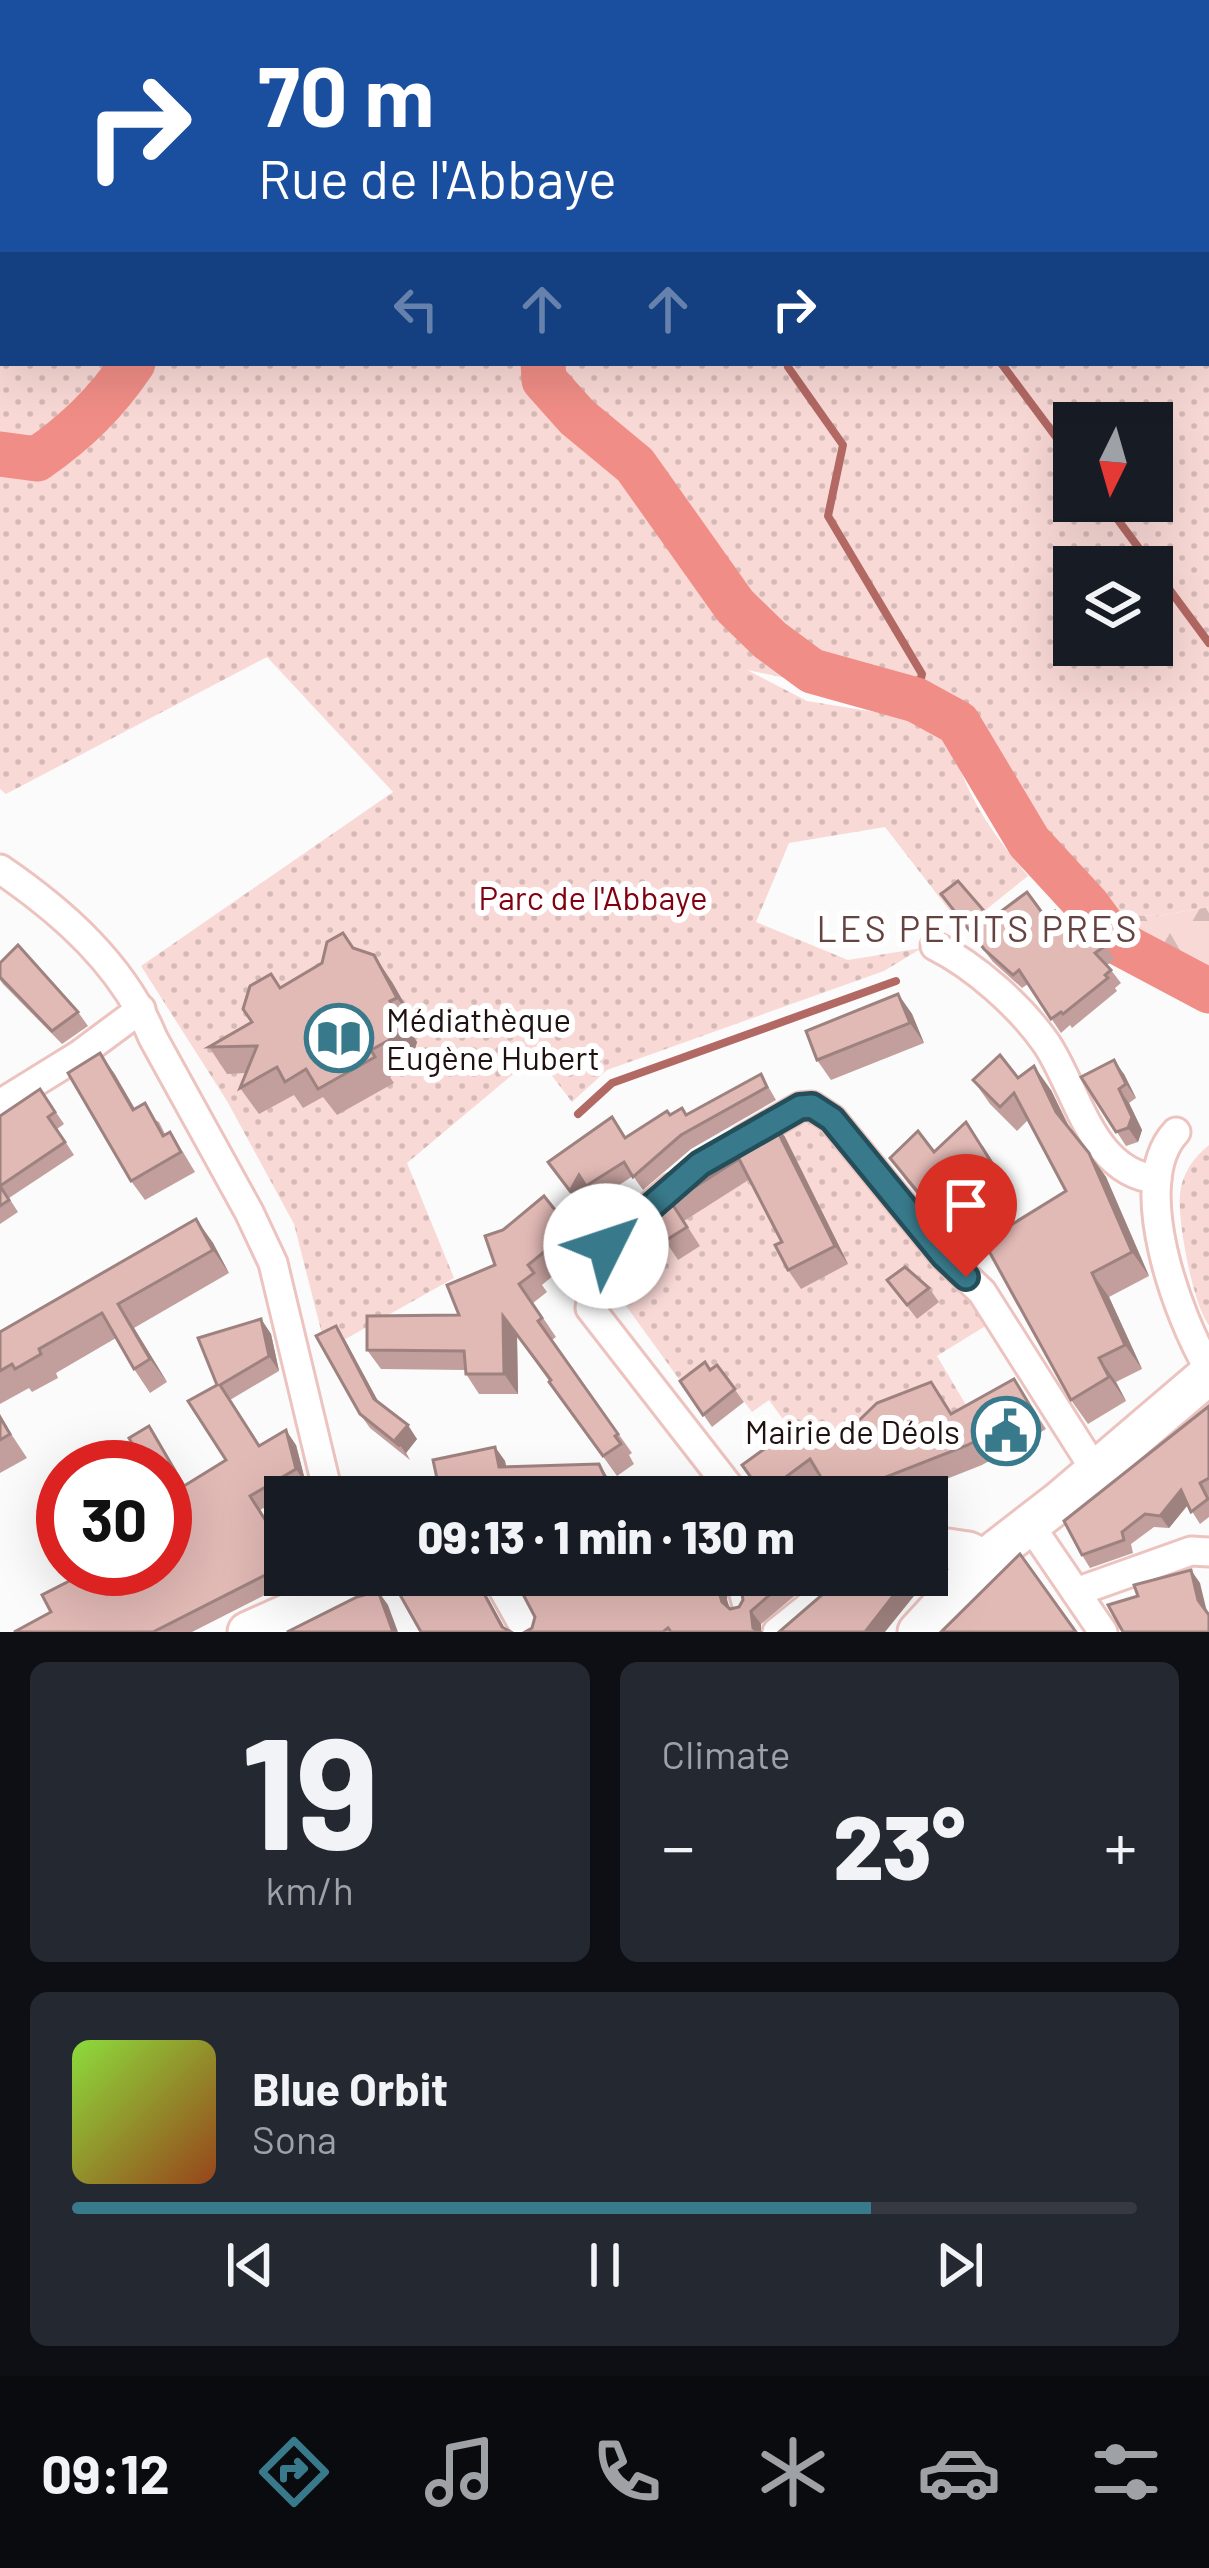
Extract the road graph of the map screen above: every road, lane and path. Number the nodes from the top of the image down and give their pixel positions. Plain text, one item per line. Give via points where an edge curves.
1 (0, 869) edge
2 (935, 946) dead end
3 (141, 1009) junction
4 (0, 1104) edge
5 (1176, 1132) dead end
6 (1157, 1179) junction
7 (1209, 1372) edge
8 (1095, 1470) junction
9 (324, 1476) edge
10 (721, 1476) edge
11 (1030, 1525) junction
12 (948, 1549) edge
13 (1209, 1552) edge
14 (984, 1560) junction
15 (1076, 1592) junction
16 (320, 1596) edge
17 (507, 1596) edge
18 (738, 1596) edge
19 (822, 1596) edge
20 (742, 1612) edge
21 (248, 1632) edge
22 (527, 1632) edge
23 (777, 1632) edge
24 (918, 1632) edge
25 (1103, 1632) edge

1 - 3 street via 78,928
2 - 6 street via 1030,1022 1107,1153 1141,1178
3 - 4 street
3 - 9 street via 273,1263
5 - 6 street
6 - 7 street via 1172,1287
7 - 8 main road
8 - 10 street via 982,1292 812,1106 709,1159 606,1246 594,1277 590,1308
8 - 11 main road
11 - 14 main road
11 - 15 street
12 - 14 main road
13 - 15 street via 1191,1551
14 - 24 main road
15 - 25 street
16 - 21 main road
17 - 22 street
18 - 20 lane
19 - 23 street

